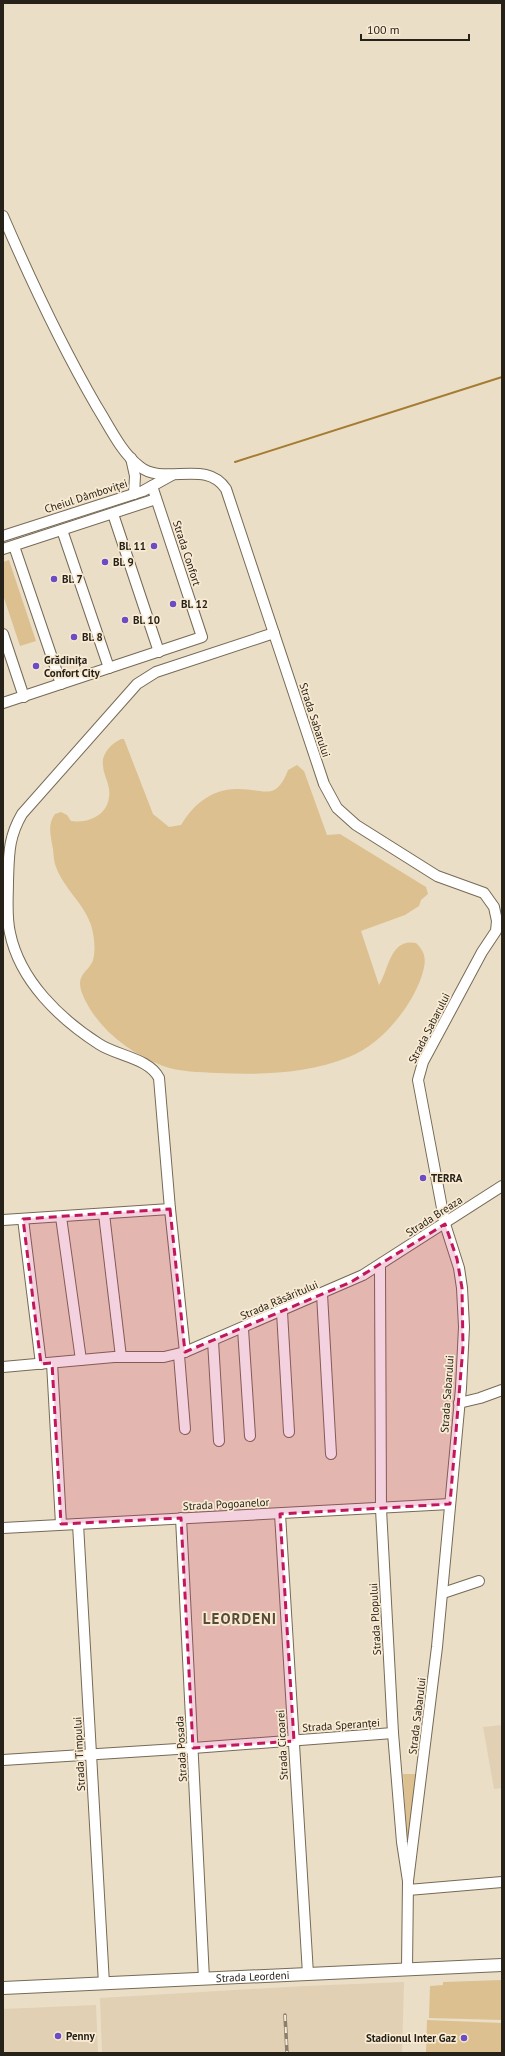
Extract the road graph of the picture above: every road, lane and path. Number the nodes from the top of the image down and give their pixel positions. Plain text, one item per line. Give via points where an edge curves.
1 (3, 216) edge
2 (131, 458) junction
3 (145, 470) junction
4 (173, 474) junction
5 (143, 490) junction
6 (156, 499) junction
7 (113, 514) junction
8 (62, 530) junction
9 (4, 535) edge
10 (9, 547) edge
11 (274, 633) junction
12 (3, 634) edge
13 (159, 652) junction
14 (109, 668) junction
15 (61, 684) junction
16 (24, 696) junction
17 (3, 704) edge
18 (499, 931) edge
19 (502, 1186) edge
20 (170, 1209) junction
21 (104, 1214) junction
22 (62, 1217) junction
23 (24, 1219) junction
24 (3, 1220) edge
25 (445, 1224) junction
26 (380, 1266) junction
27 (322, 1294) junction
28 (282, 1312) junction
29 (243, 1329) junction
30 (213, 1341) junction
31 (182, 1354) junction
32 (121, 1357) junction
33 (81, 1360) junction
34 (52, 1363) junction
35 (41, 1364) junction
36 (3, 1366) edge
37 (502, 1390) edge
38 (459, 1403) junction
39 (185, 1429) dead end
40 (290, 1432) dead end
41 (250, 1436) dead end
42 (219, 1441) dead end
43 (332, 1454) dead end
44 (450, 1504) junction
45 (380, 1509) junction
46 (280, 1514) junction
47 (181, 1518) junction
48 (61, 1524) junction
49 (78, 1524) junction
50 (3, 1528) edge
51 (479, 1581) dead end
52 (443, 1593) junction
53 (393, 1733) junction
54 (294, 1741) junction
55 (193, 1748) junction
56 (91, 1754) junction
57 (3, 1760) edge
58 (402, 1842) junction
59 (414, 1842) junction
60 (502, 1882) edge
61 (408, 1885) junction
62 (502, 1965) edge
63 (407, 1969) junction
64 (308, 1974) junction
65 (204, 1979) junction
66 (104, 1984) junction
67 (3, 1988) edge

1 - 2 street via 73,365
2 - 3 street
2 - 5 street via 135,476
3 - 4 street, Strada Sabarului via 155,474
3 - 5 street
4 - 5 street, Cheiul Dâmboviței
4 - 11 street, Strada Sabarului via 210,476 221,482 226,489
5 - 6 street
5 - 9 street, Cheiul Dâmboviței
6 - 7 street
6 - 13 street, Strada Confort via 202,637
7 - 8 street
7 - 13 street
8 - 10 street
8 - 14 street
9 - 10 street
10 - 15 street
11 - 18 street, Strada Sabarului via 324,784 337,808 356,825 437,876 484,893 496,911
11 - 20 street via 156,672 137,684 22,814 10,842 8,924 13,944 28,976 45,999 73,1025 104,1047 148,1066 159,1078
12 - 16 street
13 - 14 street, Strada Confort
14 - 15 street, Strada Confort
15 - 16 street, Strada Confort
16 - 17 street, Strada Confort
18 - 25 street, Strada Sabarului via 482,952 427,1055 418,1080
19 - 25 street, Strada Breaza
20 - 21 street
20 - 31 street
21 - 22 street
21 - 32 street
22 - 23 street
22 - 33 street
23 - 24 street
23 - 35 street
25 - 26 street, Strada Breaza
25 - 38 street, Strada Sabarului via 457,1259 462,1288 464,1327
26 - 27 street, Strada Răsăritului
26 - 45 street, Strada Plopului
27 - 28 street, Strada Răsăritului
27 - 43 street
28 - 29 street, Strada Răsăritului
28 - 40 street
29 - 30 street, Strada Răsăritului
29 - 41 street
30 - 31 street, Strada Răsăritului
30 - 42 street
31 - 32 street, Strada Răsăritului via 157,1358
31 - 39 street
32 - 33 street, Strada Răsăritului
33 - 34 street, Strada Răsăritului
34 - 35 street, Strada Răsăritului
34 - 48 street
35 - 36 street, Strada Răsăritului
37 - 38 street
38 - 44 street, Strada Sabarului
44 - 45 street, Strada Pogoanelor
44 - 52 street, Strada Sabarului
45 - 46 street, Strada Pogoanelor
45 - 53 street, Strada Plopului
46 - 47 street, Strada Pogoanelor
46 - 54 street, Strada Cicoarei
47 - 49 street, Strada Pogoanelor
47 - 55 street, Strada Posada
48 - 49 street, Strada Pogoanelor
48 - 50 street, Strada Pogoanelor
49 - 56 street, Strada Timpului
51 - 52 street
52 - 59 street, Strada Sabarului
53 - 54 street, Strada Speranței
53 - 58 street, Strada Plopului
54 - 55 street, Strada Speranței
54 - 64 street, Strada Cicoarei
55 - 56 street, Strada Speranței
55 - 65 street, Strada Posada
56 - 57 street, Strada Speranței
56 - 66 street, Strada Timpului
58 - 59 street
58 - 61 street, Strada Plopului
59 - 61 street, Strada Sabarului
60 - 61 street
61 - 63 street, Strada Plopului
62 - 63 main road, Strada Leordeni
63 - 64 main road, Strada Leordeni
64 - 65 main road, Strada Leordeni
65 - 66 main road, Strada Leordeni
66 - 67 main road, Strada Leordeni

